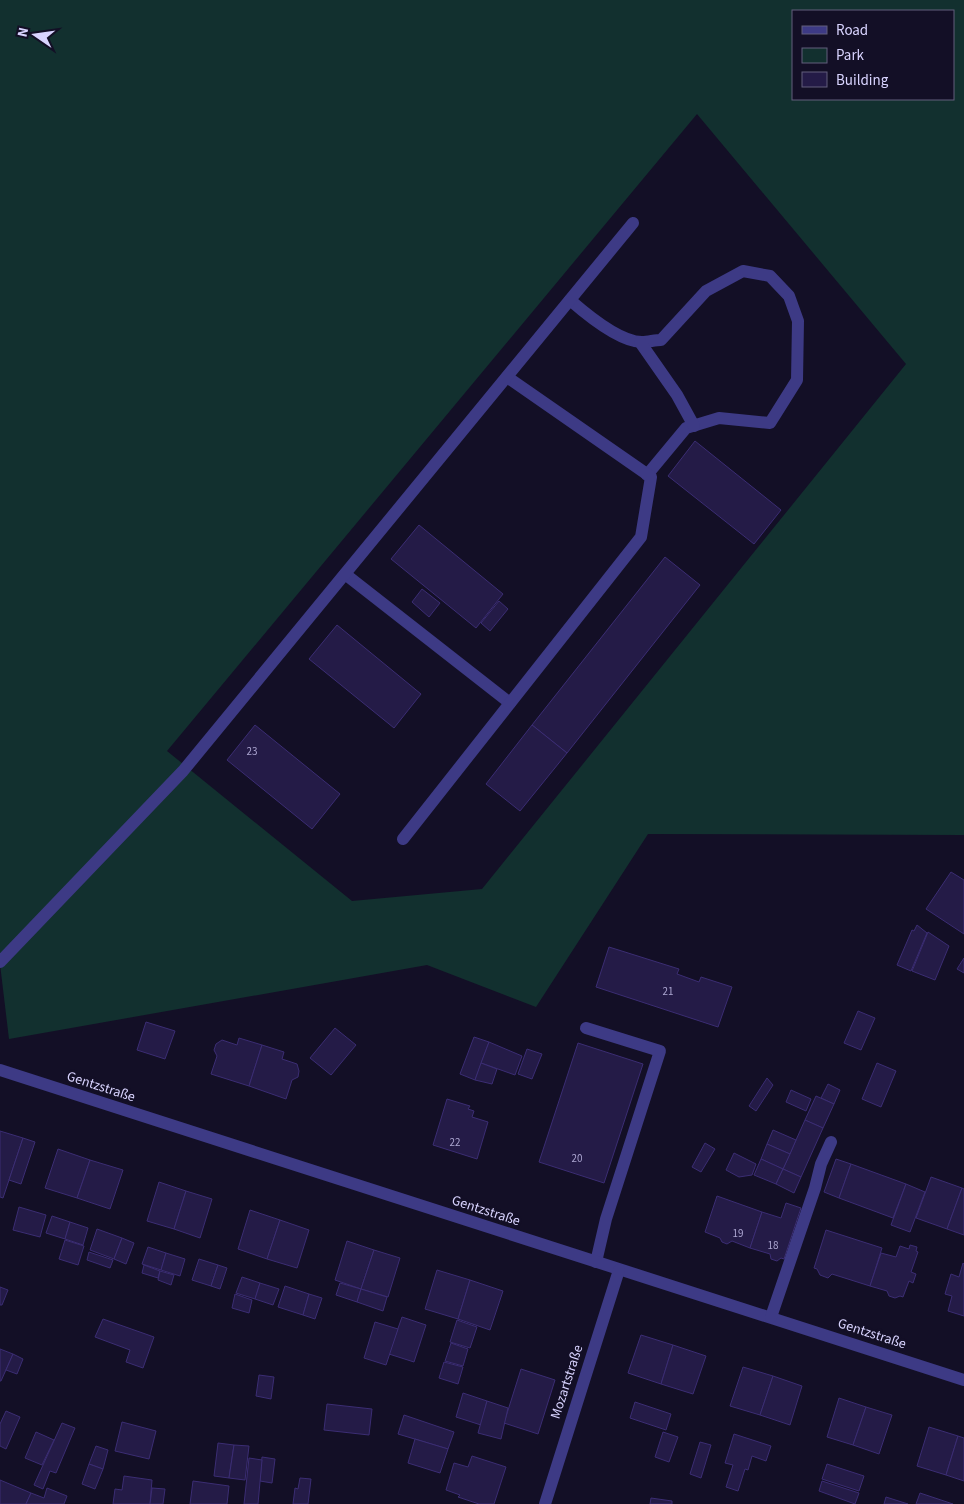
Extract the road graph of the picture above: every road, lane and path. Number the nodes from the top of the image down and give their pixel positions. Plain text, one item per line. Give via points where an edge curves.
1 (633, 223) dead end
2 (570, 300) junction
3 (640, 342) junction
4 (507, 377) junction
5 (694, 426) junction
6 (647, 475) junction
7 (345, 574) junction
8 (510, 703) junction
9 (403, 839) dead end
10 (0, 962) edge
11 (586, 1028) dead end
12 (0, 1070) edge
13 (831, 1142) dead end
14 (596, 1262) junction
15 (619, 1270) junction
16 (771, 1317) junction
17 (964, 1380) edge
18 (545, 1504) edge

1 - 2 street
2 - 3 street via 620,336
2 - 4 street
3 - 5 street via 677,394
3 - 5 street via 662,340 706,291 744,271 770,276 789,296 798,321 797,380 770,423 719,418
4 - 6 street
4 - 7 street
5 - 6 street via 686,428
6 - 8 street via 651,478 641,537
7 - 8 street
7 - 10 street via 183,772
8 - 9 street
11 - 14 street via 660,1051 606,1219
12 - 14 street, Gentzstraße
13 - 16 street via 820,1164 815,1188
14 - 15 street, Gentzstraße
15 - 16 street, Gentzstraße
15 - 18 street, Mozartstraße
16 - 17 street, Gentzstraße

